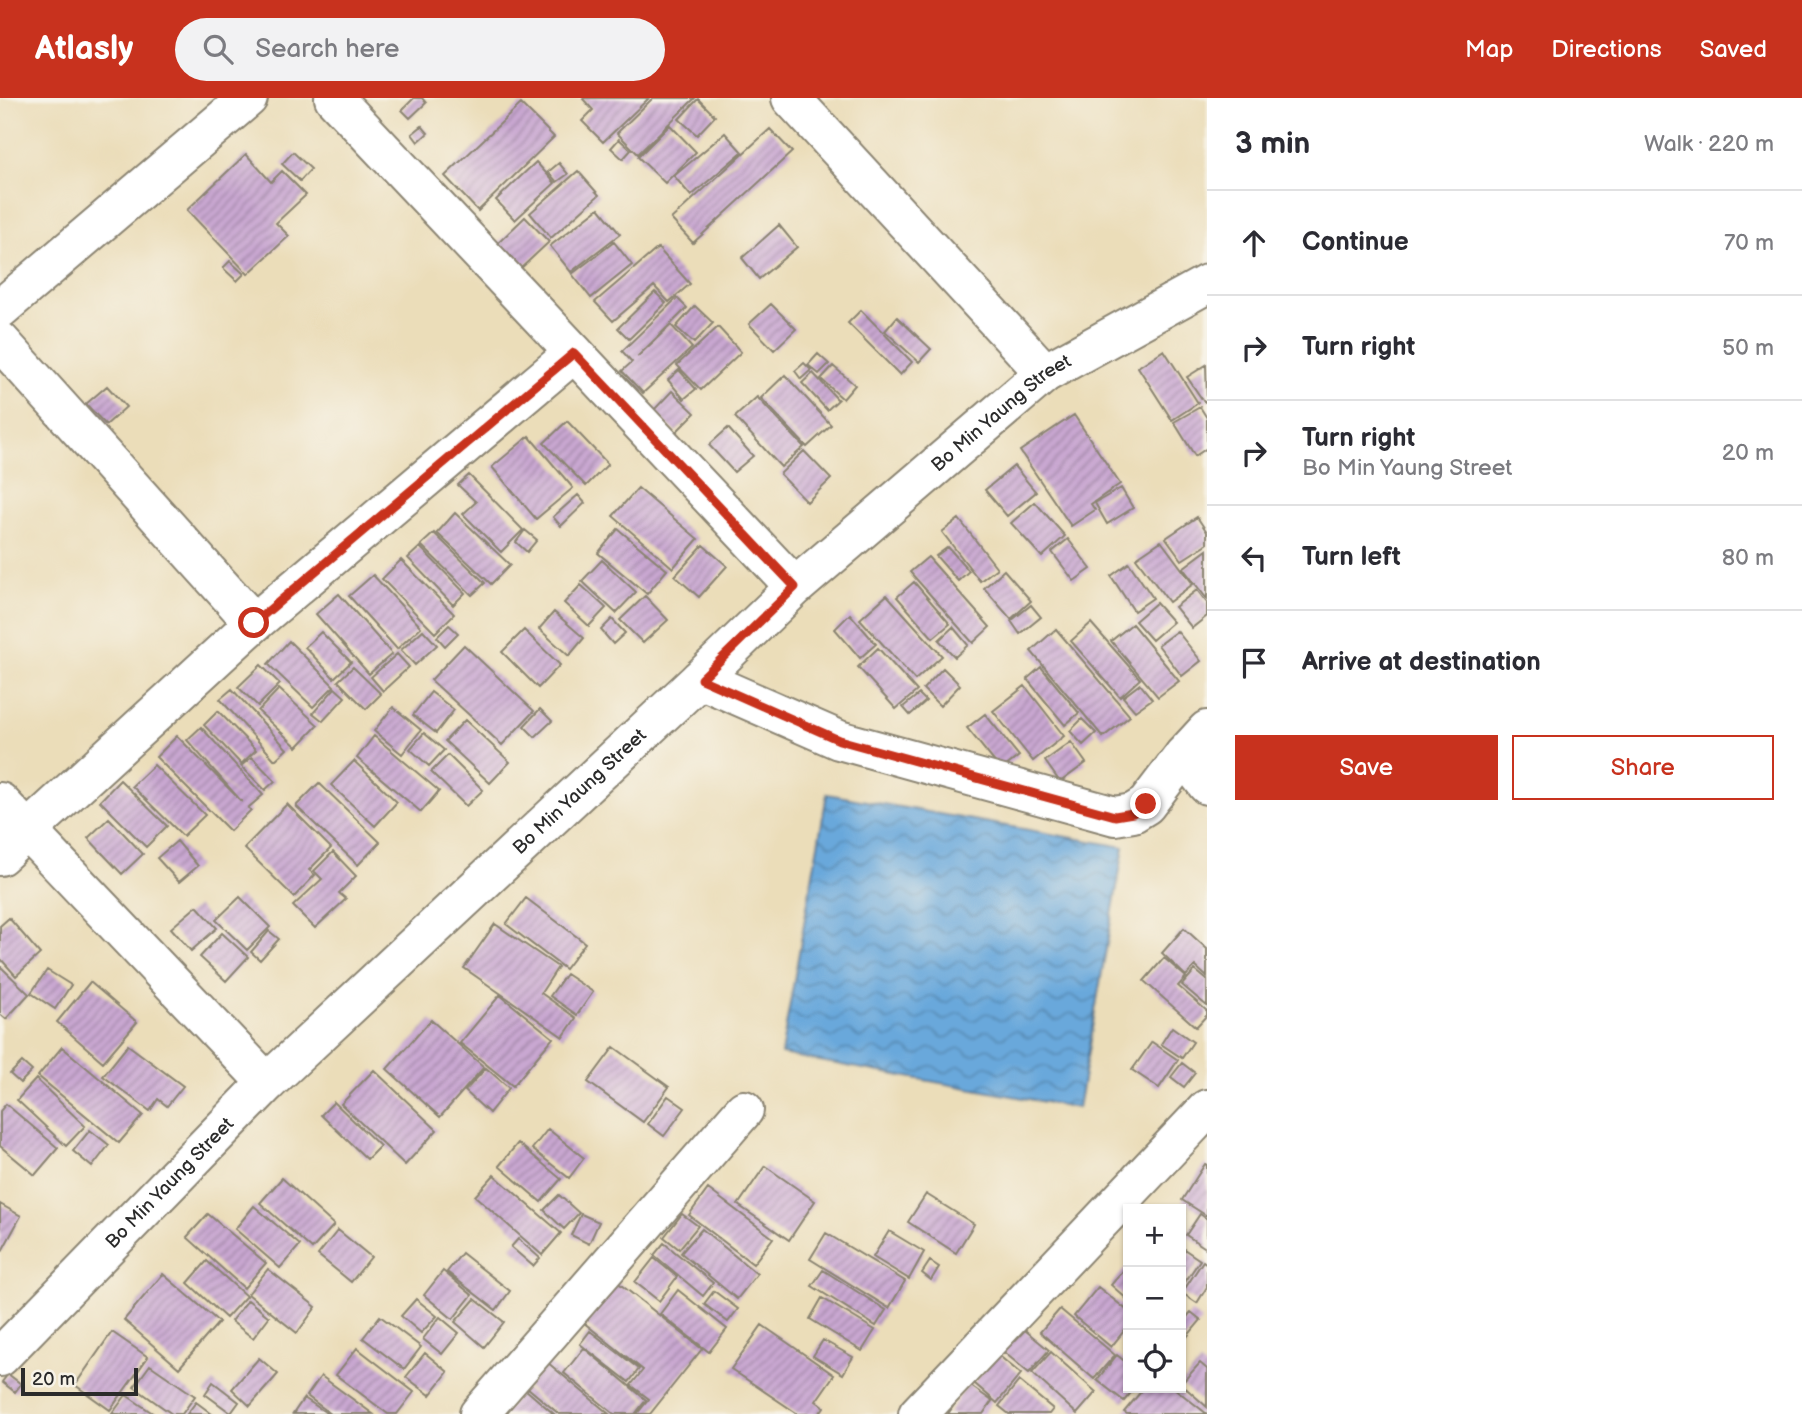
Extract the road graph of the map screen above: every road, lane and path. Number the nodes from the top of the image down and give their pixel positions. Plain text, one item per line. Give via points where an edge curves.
1 (248, 98) edge
2 (334, 98) edge
3 (791, 98) edge
4 (1207, 284) edge
5 (0, 309) edge
6 (0, 341) edge
7 (574, 353) junction
8 (1045, 373) junction
9 (795, 587) junction
10 (254, 623) junction
11 (701, 679) junction
12 (1196, 743) edge
13 (1207, 785) edge
14 (0, 802) edge
15 (28, 831) junction
16 (0, 856) edge
17 (267, 1083) junction
18 (1207, 1109) edge
19 (744, 1110) dead end
20 (0, 1357) edge
21 (479, 1414) edge
22 (918, 1414) edge

1 - 5 street
2 - 7 street
3 - 8 street
4 - 8 street, Bo Min Yaung Street
6 - 10 street
7 - 9 street
7 - 10 street
8 - 9 street, Bo Min Yaung Street
9 - 11 street, Bo Min Yaung Street
10 - 15 street
11 - 12 street via 839,740 1115,816 1133,813 1146,804
11 - 17 street, Bo Min Yaung Street
12 - 13 street
14 - 15 street
15 - 16 street
15 - 17 street
17 - 20 street, Bo Min Yaung Street
18 - 22 street
19 - 21 street

